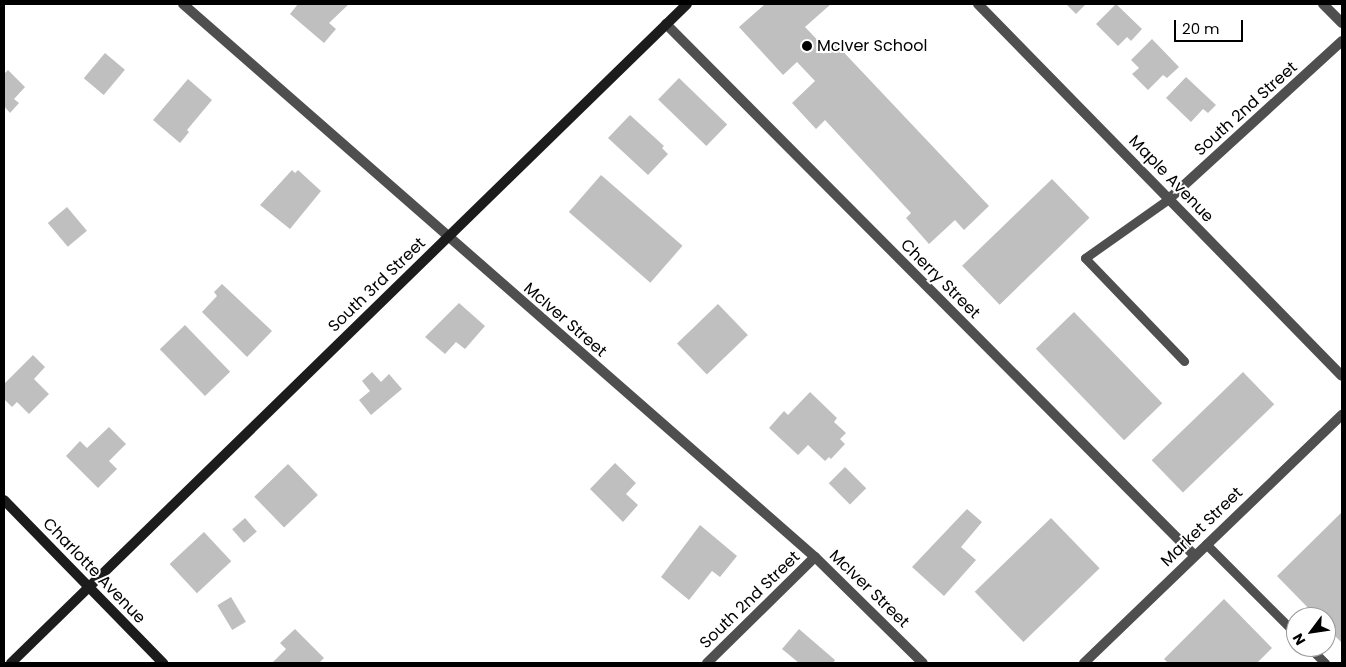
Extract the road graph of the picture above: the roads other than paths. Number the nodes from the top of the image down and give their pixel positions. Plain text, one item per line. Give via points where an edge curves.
1 (183, 4) edge
2 (687, 4) edge
3 (978, 4) edge
4 (1324, 4) edge
5 (1342, 23) edge
6 (666, 24) junction
7 (1342, 41) edge
8 (1170, 198) junction
9 (448, 237) junction
10 (1184, 361) dead end
11 (1342, 376) edge
12 (1342, 415) edge
13 (4, 500) edge
14 (1206, 544) junction
15 (1194, 555) junction
16 (815, 557) junction
17 (88, 588) junction
18 (1286, 624) edge
19 (11, 663) edge
20 (163, 663) edge
21 (707, 663) edge
22 (923, 663) edge
23 (1084, 663) edge

1 - 9 street, McIver Street
2 - 6 street, South 3rd Street
3 - 8 street, Maple Avenue
4 - 5 street
6 - 9 street, South 3rd Street
6 - 15 street, Cherry Street
7 - 8 street, South 2nd Street
8 - 10 lane via 1085,258
8 - 11 street, Maple Avenue
9 - 16 street, McIver Street
9 - 17 street, South 3rd Street
12 - 14 street, Market Street
13 - 17 street, Charlotte Avenue
14 - 15 street, Market Street
14 - 18 lane
15 - 23 street, Market Street
16 - 21 street, South 2nd Street
16 - 22 street, McIver Street
17 - 19 street, South 3rd Street
17 - 20 street, Charlotte Avenue

